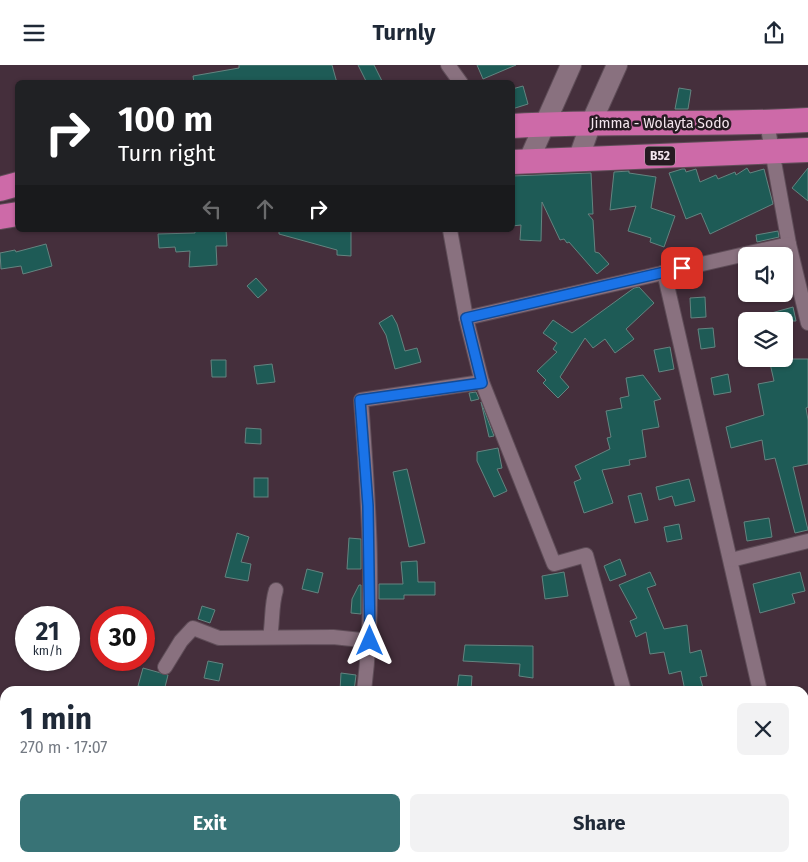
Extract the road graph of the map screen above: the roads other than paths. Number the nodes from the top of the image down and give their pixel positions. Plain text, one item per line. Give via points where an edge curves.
1 (448, 65) edge
2 (571, 65) edge
3 (617, 65) edge
4 (459, 80) edge
5 (808, 120) edge
6 (591, 123) junction
7 (767, 123) junction
8 (545, 124) junction
9 (515, 126) edge
10 (808, 150) edge
11 (772, 151) junction
12 (578, 160) junction
13 (520, 162) edge
14 (15, 186) edge
15 (0, 189) edge
16 (15, 214) edge
17 (0, 217) edge
18 (450, 232) edge
19 (789, 244) junction
20 (664, 272) junction
21 (466, 318) junction
22 (808, 323) edge
23 (482, 383) junction
24 (808, 541) edge
25 (731, 560) junction
26 (276, 590) dead end
27 (270, 637) junction
28 (370, 641) junction
29 (165, 667) dead end
30 (365, 686) edge
31 (623, 686) edge
32 (759, 686) edge

1 - 4 street
2 - 8 main road
3 - 6 main road
5 - 7 highway, Jimma - Wolayta Sodo
6 - 7 highway, Jimma - Wolayta Sodo
6 - 8 highway, Jimma - Wolayta Sodo
6 - 12 main road
7 - 11 street
8 - 9 highway, Jimma - Wolayta Sodo
8 - 13 main road
10 - 11 highway, B52
11 - 12 highway, B52
11 - 19 street
12 - 13 highway, B52
14 - 15 highway
16 - 17 highway
18 - 21 street
19 - 20 street
19 - 22 street
20 - 21 street
20 - 25 street
21 - 23 street
23 - 28 street via 360,400 368,506
23 - 31 street via 554,564 586,555
24 - 25 street
25 - 32 street
26 - 27 street
27 - 28 street via 333,637
27 - 29 street via 218,638 193,628 180,641
28 - 30 street

